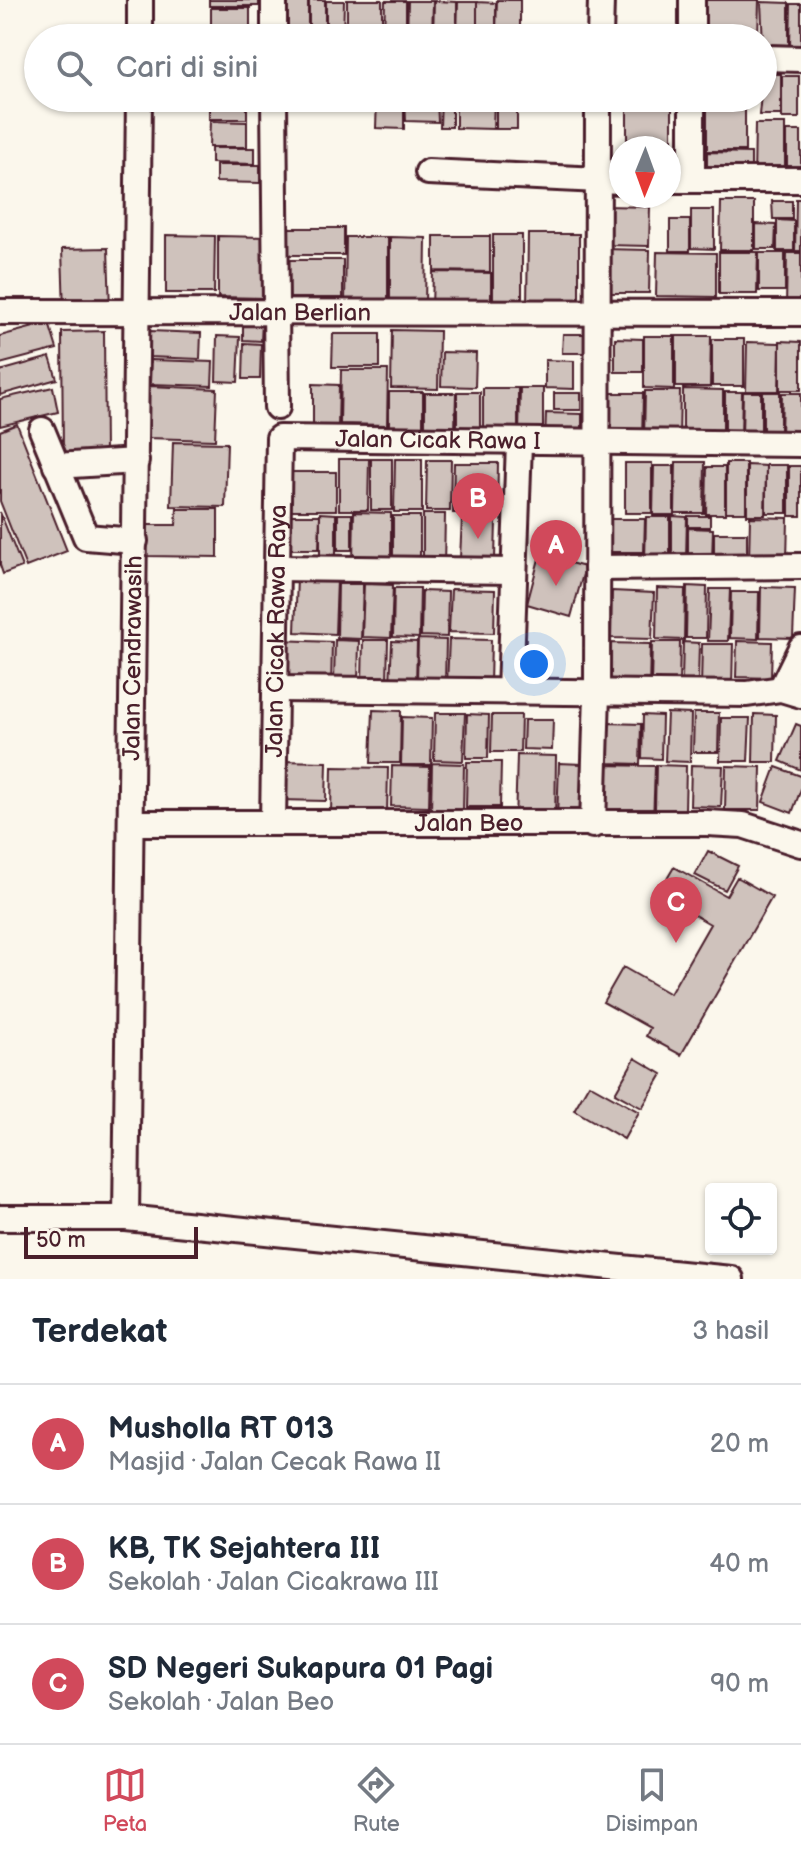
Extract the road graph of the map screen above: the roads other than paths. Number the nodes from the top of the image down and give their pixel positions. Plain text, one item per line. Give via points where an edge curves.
1 (140, 0) edge
2 (274, 0) edge
3 (601, 0) edge
4 (692, 0) edge
5 (140, 24) edge
6 (274, 24) edge
7 (600, 24) edge
8 (692, 24) edge
9 (777, 58) edge
10 (801, 59) edge
11 (139, 112) edge
12 (274, 112) edge
13 (600, 112) edge
14 (690, 112) edge
15 (428, 172) dead end
16 (681, 173) edge
17 (681, 180) edge
18 (801, 180) edge
19 (609, 181) edge
20 (139, 311) junction
21 (599, 311) junction
22 (0, 312) edge
23 (278, 312) junction
24 (801, 313) edge
25 (277, 407) dead end
26 (42, 430) dead end
27 (279, 438) joint
28 (597, 442) junction
29 (519, 443) junction
30 (801, 444) edge
31 (136, 461) junction
32 (56, 466) junction
33 (135, 541) junction
34 (801, 566) edge
35 (279, 568) junction
36 (597, 568) junction
37 (514, 571) junction
38 (801, 648) edge
39 (276, 689) junction
40 (510, 692) junction
41 (791, 692) edge
42 (597, 693) junction
43 (133, 823) junction
44 (273, 823) junction
45 (593, 825) junction
46 (801, 844) edge
47 (0, 1218) edge
48 (126, 1218) junction
49 (723, 1279) edge
50 (731, 1279) edge

1 - 5 street
2 - 6 street
3 - 7 street
4 - 8 street
9 - 10 street
11 - 20 street, Jalan Cendrawasih
12 - 23 street
13 - 19 street
14 - 16 street
15 - 19 street
17 - 18 street
19 - 21 street
20 - 22 street, Jalan Berlian
20 - 23 street, Jalan Berlian
20 - 31 street, Jalan Cendrawasih
21 - 23 street, Jalan Berlian
21 - 24 street, Jalan Berlian
21 - 28 street
23 - 25 street
26 - 32 street
27 - 29 street, Jalan Cicak Rawa I
27 - 35 street, Jalan Cicak Rawa Raya
28 - 29 street, Jalan Cicak Rawa I
28 - 30 street, Jalan Cicak Rawa I
28 - 36 street
29 - 37 street
31 - 32 street
31 - 33 street, Jalan Cendrawasih
32 - 33 street via 86,537
33 - 43 street, Jalan Cendrawasih
34 - 36 street
35 - 37 street
35 - 39 street, Jalan Cicak Rawa Raya
36 - 42 street
37 - 40 street
38 - 41 street
39 - 40 street
39 - 44 street, Jalan Cicak Rawa Raya
40 - 42 street
41 - 42 street
42 - 45 street
43 - 44 street, Jalan Beo
43 - 48 street, Jalan Cendrawasih
44 - 45 street, Jalan Beo
45 - 46 street, Jalan Beo via 743,825
47 - 48 street
48 - 49 street
49 - 50 street

